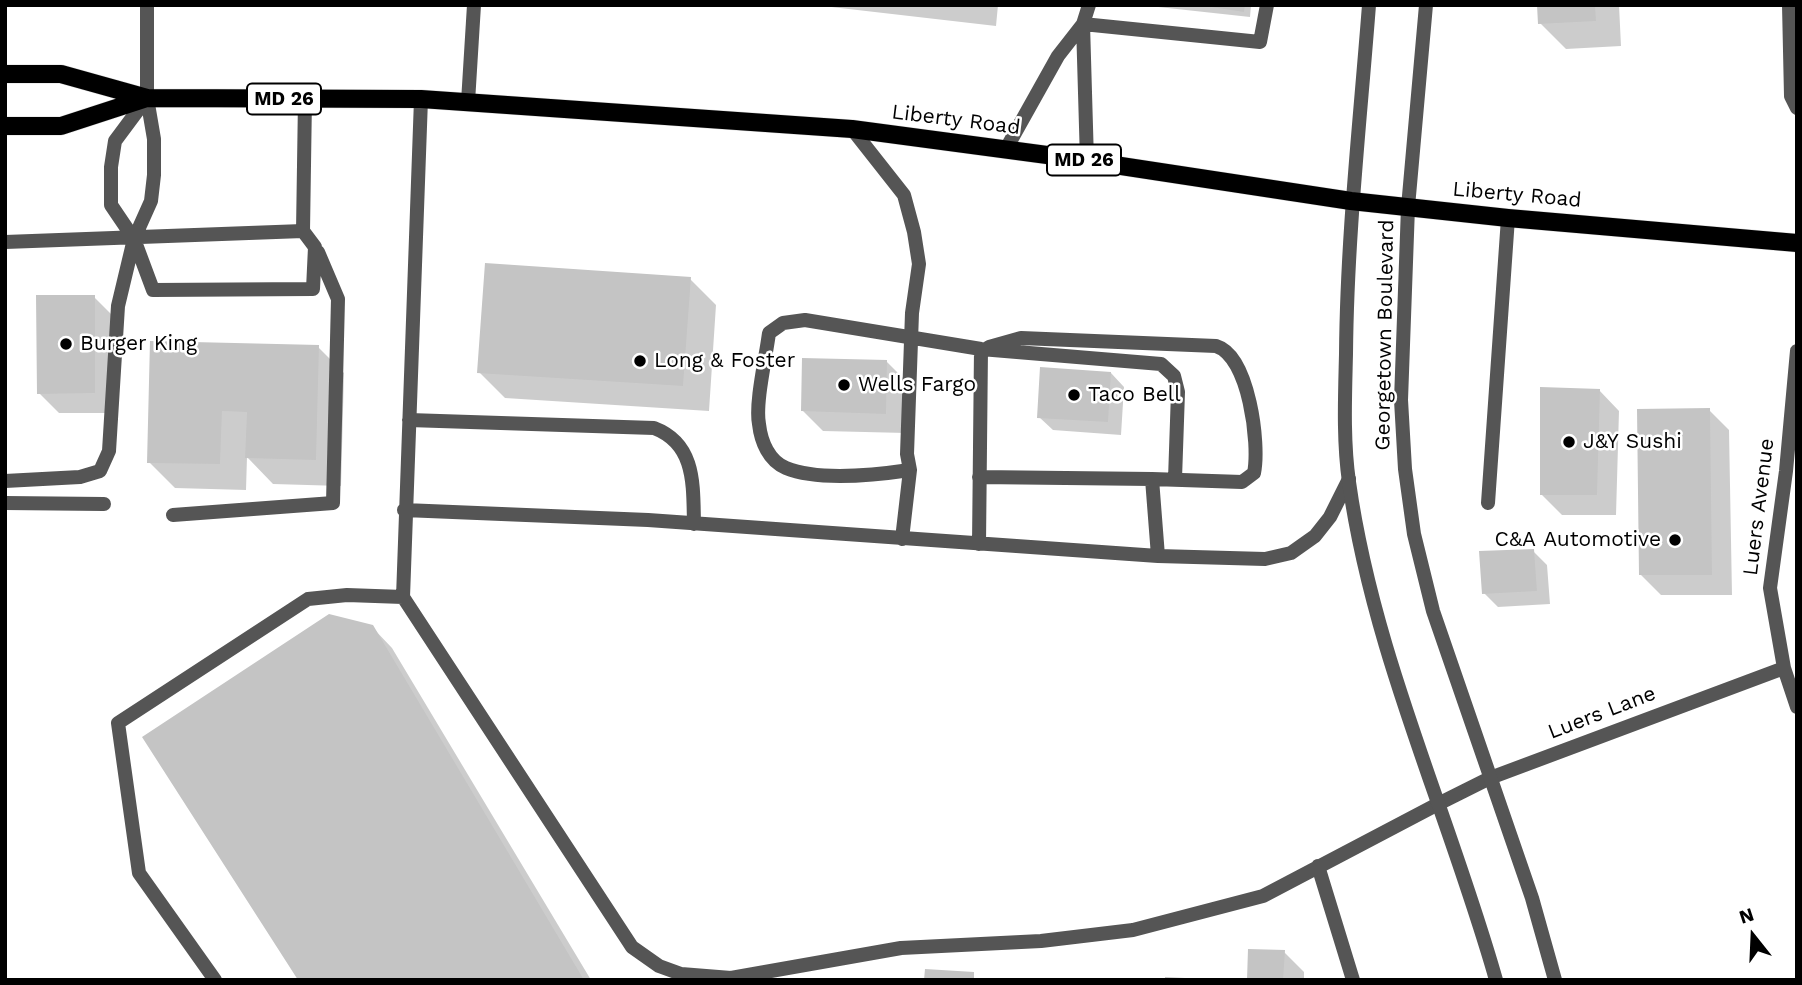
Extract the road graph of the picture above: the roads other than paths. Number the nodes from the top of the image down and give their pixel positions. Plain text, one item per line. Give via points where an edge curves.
1 (147, 5) edge
2 (474, 5) edge
3 (1088, 5) edge
4 (1267, 5) edge
5 (1369, 5) edge
6 (1426, 5) edge
7 (1789, 5) edge
8 (1083, 24) junction
9 (5, 74) edge
10 (147, 98) junction
11 (305, 99) junction
12 (421, 99) junction
13 (467, 102) junction
14 (1797, 108) edge
15 (5, 127) edge
16 (852, 130) junction
17 (1006, 149) junction
18 (1087, 160) junction
19 (1351, 201) junction
20 (1408, 207) junction
21 (1508, 218) junction
22 (303, 232) junction
23 (134, 239) junction
24 (5, 242) edge
25 (1797, 243) edge
26 (315, 247) junction
27 (911, 336) junction
28 (981, 349) junction
29 (1797, 351) edge
30 (1794, 416) edge
31 (409, 420) junction
32 (910, 470) junction
33 (979, 477) junction
34 (1152, 479) junction
35 (1175, 479) junction
36 (1349, 479) junction
37 (5, 481) edge
38 (5, 503) edge
39 (1488, 503) dead end
40 (104, 504) dead end
41 (404, 510) junction
42 (173, 515) dead end
43 (694, 524) junction
44 (902, 540) junction
45 (979, 544) junction
46 (1158, 556) junction
47 (403, 597) junction
48 (1784, 668) junction
49 (1797, 707) edge
50 (1490, 778) junction
51 (1438, 804) junction
52 (1318, 866) junction
53 (215, 980) edge
54 (1353, 980) edge
55 (1496, 980) edge
56 (1555, 980) edge

1 - 10 street
2 - 13 street
3 - 8 street
4 - 8 street via 1260,42
5 - 19 street, Georgetown Boulevard
6 - 20 street, Georgetown Boulevard
7 - 14 street via 1791,96
8 - 17 street via 1058,56
8 - 18 street
9 - 10 main road, Liberty Road / MD 26 via 61,74
10 - 11 main road, Liberty Road / MD 26
10 - 15 main road, Liberty Road / MD 26 via 61,126
10 - 23 street via 154,175 151,201
10 - 23 street via 115,141 111,167 111,205
11 - 12 main road, Liberty Road / MD 26
11 - 22 street
12 - 13 main road, Liberty Road / MD 26
12 - 31 street
13 - 16 main road, Liberty Road / MD 26
16 - 17 main road, Liberty Road / MD 26
16 - 27 street via 904,195 919,264
17 - 18 main road, Liberty Road / MD 26
18 - 19 main road, Liberty Road / MD 26
19 - 20 main road, Liberty Road / MD 26
19 - 36 street, Georgetown Boulevard via 1345,412
20 - 21 main road, Liberty Road / MD 26
20 - 50 street, Georgetown Boulevard via 1401,400 1411,508 1433,611
21 - 25 main road, Liberty Road / MD 26
21 - 39 street
22 - 23 street
22 - 26 street
23 - 24 street
23 - 26 street via 153,290 313,289
23 - 37 street via 118,306 109,451 100,471 80,477
26 - 42 street via 338,299 333,503
27 - 28 street
27 - 32 street
27 - 32 street via 804,320 783,323 769,333 758,422 766,452 785,468 853,475
28 - 33 street
28 - 35 street via 1160,363 1174,376 1178,392
28 - 35 street via 1021,338 1216,345 1231,354 1248,394 1254,473 1242,482
29 - 30 street, Luers Avenue
30 - 48 street, Luers Avenue via 1770,588
31 - 41 street
31 - 43 street via 654,428 671,435 684,453 692,477
32 - 44 street
33 - 34 street
33 - 45 street
34 - 35 street
34 - 46 street
36 - 46 street via 1315,536 1291,552 1265,559
36 - 51 street, Georgetown Boulevard via 1379,625
38 - 40 street
41 - 43 street
41 - 47 street
43 - 44 street
44 - 45 street
45 - 46 street
47 - 52 street, Luers Lane via 632,947 659,966 681,974 731,978 901,948 1041,941 1133,930 1263,896
47 - 53 street via 308,599 118,723 139,873
48 - 49 street, Luers Avenue
48 - 50 street, Luers Lane
50 - 51 street, Luers Lane
50 - 56 street, Georgetown Boulevard
51 - 52 street, Luers Lane
51 - 55 street, Georgetown Boulevard
52 - 54 street

